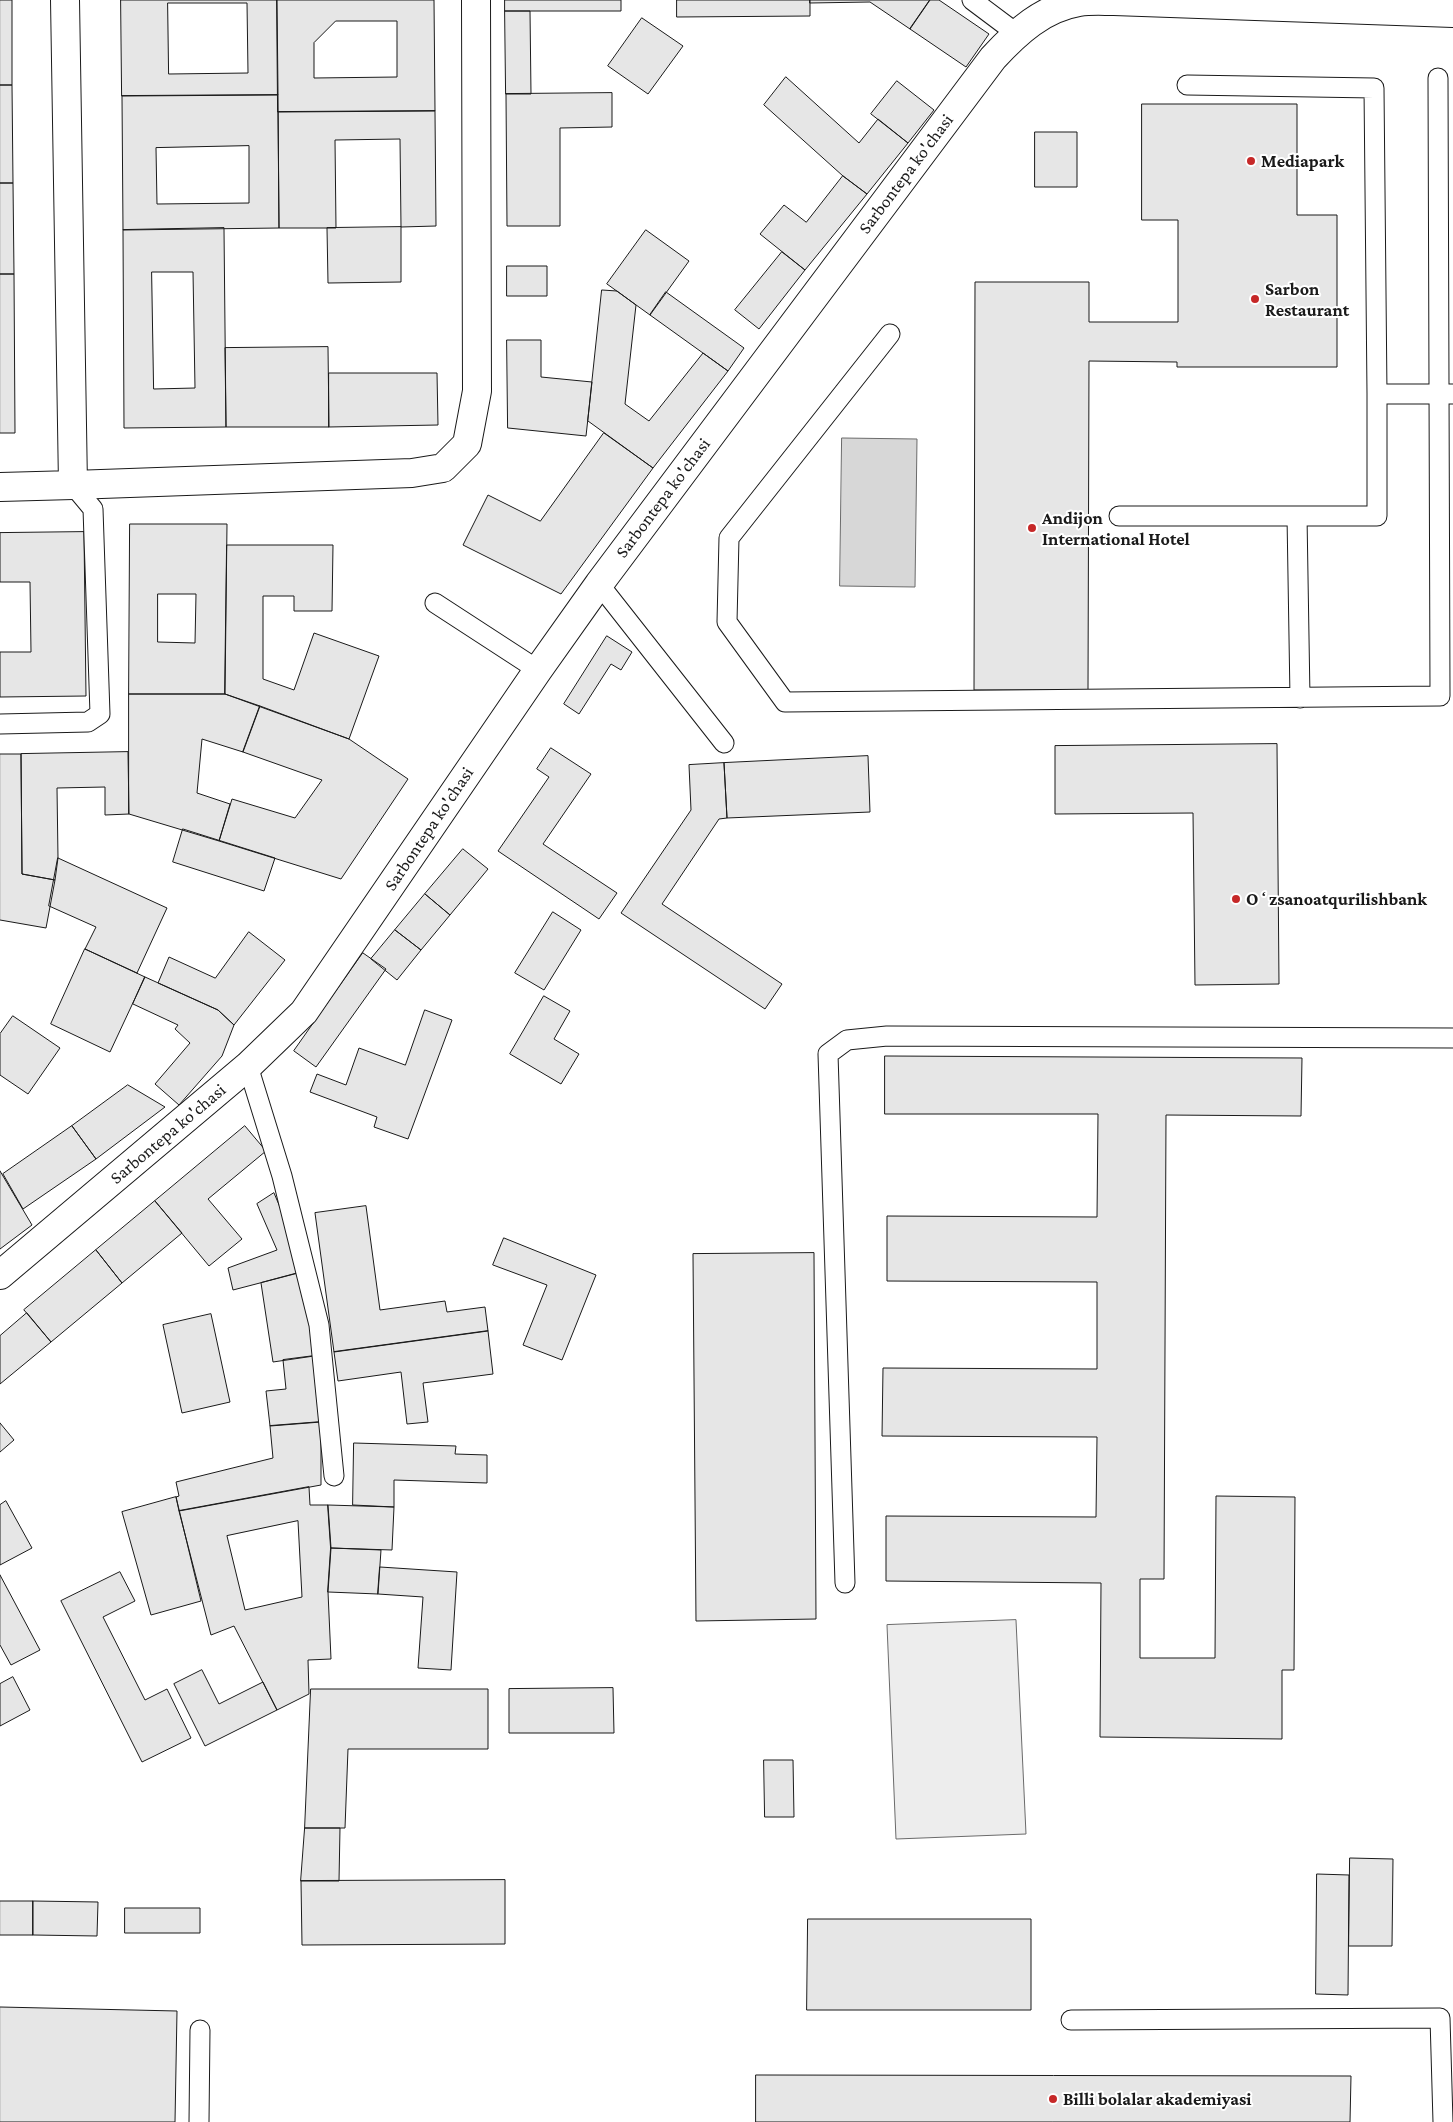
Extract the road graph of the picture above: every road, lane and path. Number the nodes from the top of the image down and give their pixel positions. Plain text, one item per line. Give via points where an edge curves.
1 (66, 0) edge
2 (476, 0) edge
3 (972, 0) edge
4 (1211, 2) edge
5 (1453, 13) edge
6 (1016, 33) junction
7 (1438, 78) dead end
8 (1187, 85) dead end
9 (890, 334) dead end
10 (1377, 394) junction
11 (1446, 394) edge
12 (73, 485) junction
13 (0, 487) edge
14 (1120, 516) dead end
15 (1297, 516) junction
16 (599, 584) junction
17 (435, 603) dead end
18 (538, 670) junction
19 (1446, 696) edge
20 (1300, 698) junction
21 (0, 724) edge
22 (724, 744) dead end
23 (1453, 1038) edge
24 (248, 1066) junction
25 (0, 1276) edge
26 (334, 1476) dead end
27 (845, 1584) dead end
28 (1071, 2020) dead end
29 (200, 2030) dead end
30 (199, 2122) edge
31 (1443, 2122) edge

1 - 12 street
2 - 12 street via 477,391 467,444 442,468 412,473
3 - 6 lane
4 - 5 street, Sarbontepa ko'chasi
4 - 6 street, Sarbontepa ko'chasi via 1079,2 1045,13
6 - 16 street, Sarbontepa ko'chasi via 993,58
7 - 11 lane
8 - 10 lane via 1374,88
9 - 20 lane via 729,538 728,622 785,702
10 - 11 lane
10 - 15 lane via 1377,516
11 - 19 lane
12 - 13 street
12 - 21 lane via 92,509 100,714 88,722
14 - 15 lane
15 - 20 lane
16 - 18 street, Sarbontepa ko'chasi
16 - 22 lane
17 - 18 lane
18 - 24 street, Sarbontepa ko'chasi via 304,1012
19 - 20 lane
23 - 27 lane via 887,1036 847,1040 828,1054
24 - 25 street, Sarbontepa ko'chasi
24 - 26 lane via 282,1176 319,1325
28 - 31 lane via 1440,2018
29 - 30 lane

